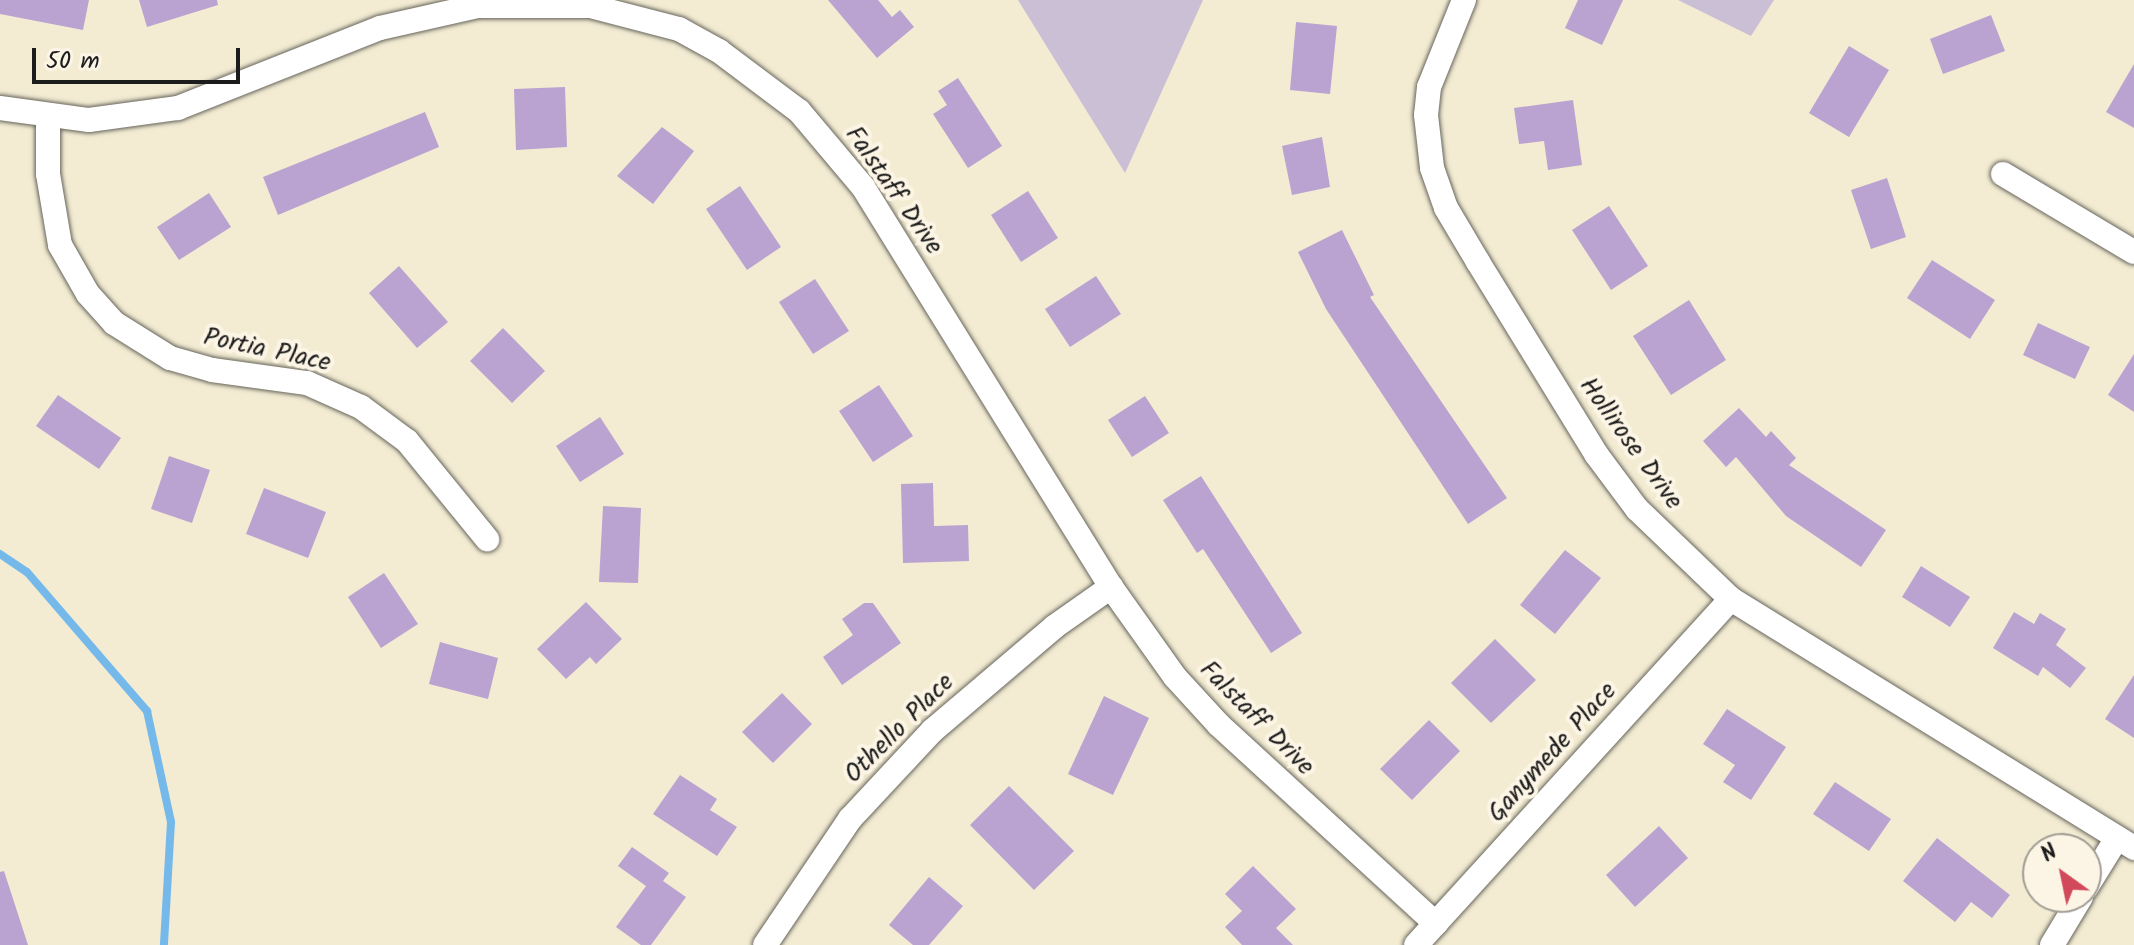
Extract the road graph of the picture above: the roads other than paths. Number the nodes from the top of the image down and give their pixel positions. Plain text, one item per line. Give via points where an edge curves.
1 (1464, 0) edge
2 (634, 7) edge
3 (0, 108) edge
4 (48, 118) junction
5 (2003, 174) dead end
6 (2134, 252) edge
7 (487, 539) dead end
8 (1111, 587) junction
9 (1731, 599) junction
10 (2125, 843) edge
11 (2102, 870) edge
12 (2071, 913) edge
13 (1436, 924) junction
14 (765, 945) edge
15 (1416, 945) edge
16 (2052, 945) edge

1 - 9 street, Hollirose Drive via 1441,49 1426,115 1432,168 1446,208 1596,454 1674,550
2 - 4 street, Falstaff Drive via 528,3 424,15 178,108 89,120
2 - 8 street, Falstaff Drive via 719,51 799,111 836,151
3 - 4 street, Falstaff Drive
4 - 7 street, Portia Place via 48,174 60,245 88,294 114,323 170,358 212,370 307,383 361,407 407,441
5 - 6 street
8 - 13 street, Falstaff Drive via 1175,677 1219,725
8 - 14 street, Othello Place via 982,685 932,731 850,819
9 - 10 street, Hollirose Drive
9 - 13 street, Ganymede Place
10 - 11 street
12 - 16 street
13 - 15 street, Ganymede Place

